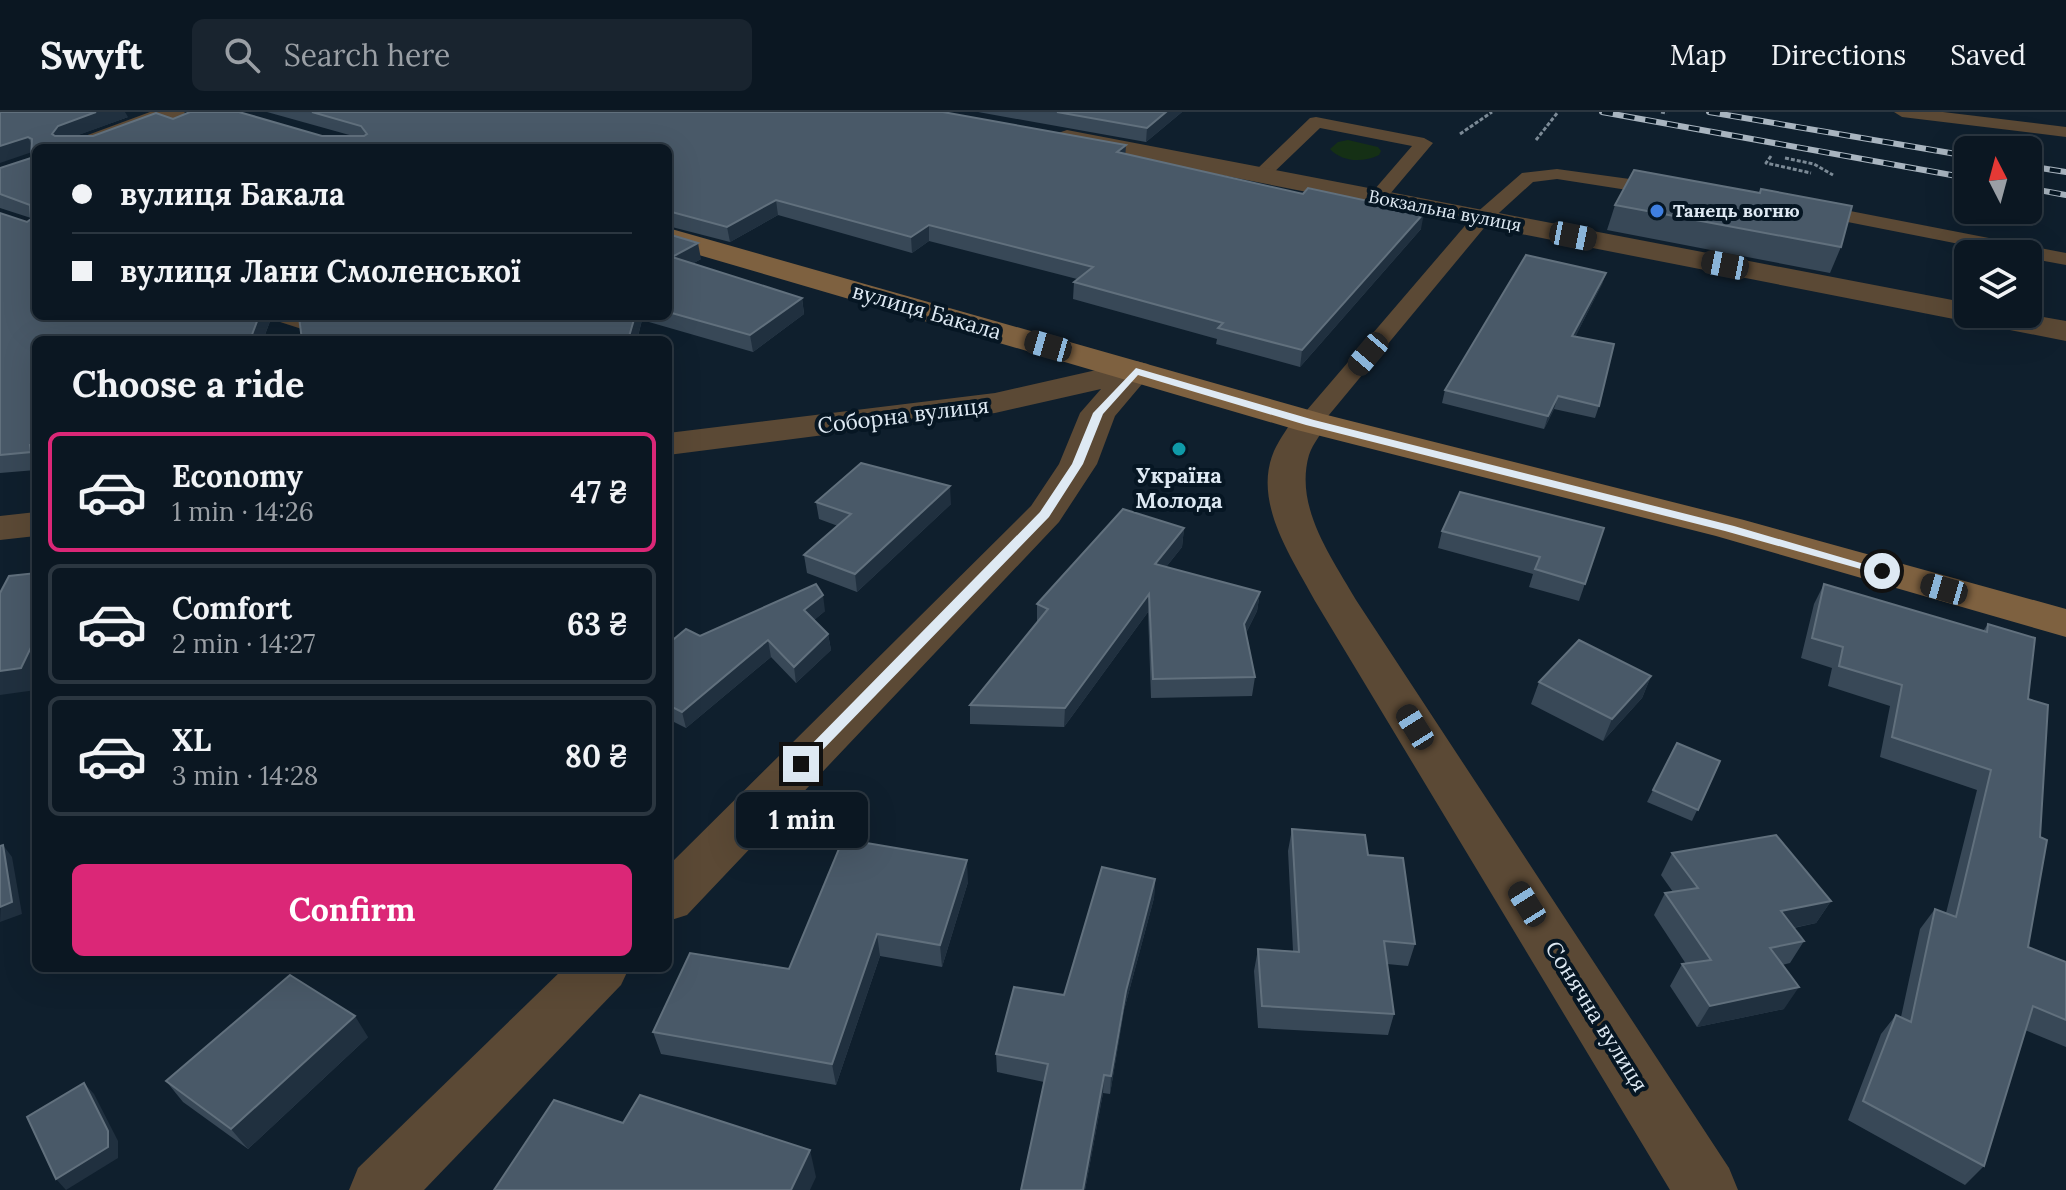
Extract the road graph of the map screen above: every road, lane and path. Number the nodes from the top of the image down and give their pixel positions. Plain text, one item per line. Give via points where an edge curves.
1 (173, 112) edge
2 (1558, 112) edge
3 (1661, 112) edge
4 (1902, 112) edge
5 (1667, 113) edge
6 (2066, 132) edge
7 (1045, 134) edge
8 (1539, 136) dead end
9 (86, 144) edge
10 (1262, 174) junction
11 (1684, 190) edge
12 (1377, 197) junction
13 (1784, 205) edge
14 (1482, 218) junction
15 (672, 238) edge
16 (2066, 259) edge
17 (1954, 309) edge
18 (296, 320) edge
19 (308, 324) edge
20 (2042, 326) edge
21 (2066, 331) edge
22 (1136, 371) junction
23 (1310, 422) junction
24 (672, 443) edge
25 (32, 524) edge
26 (0, 528) edge
27 (2066, 623) edge
28 (672, 896) edge
29 (597, 972) edge
30 (381, 1190) edge
31 (1706, 1190) edge

1 - 9 street
2 - 8 path
3 - 5 path
4 - 6 lane
7 - 10 street, Вокзальна вулиця
10 - 12 street, Вокзальна вулиця
10 - 12 lane via 1316,122 1424,143
11 - 14 lane via 1557,174 1528,177
12 - 14 street, Вокзальна вулиця
13 - 16 lane
14 - 17 street, Вокзальна вулиця
14 - 23 lane
15 - 22 street, вулиця Бакала
18 - 19 lane
20 - 21 street
22 - 23 street, вулиця Бакала
22 - 24 street, Соборна вулиця via 995,403
22 - 28 street via 1098,413 1078,464 1045,514
23 - 27 street, вулиця Бакала via 1730,528
23 - 31 street, Сонячна вулиця via 1291,454 1286,482 1293,519 1336,601
25 - 26 street
29 - 30 street

